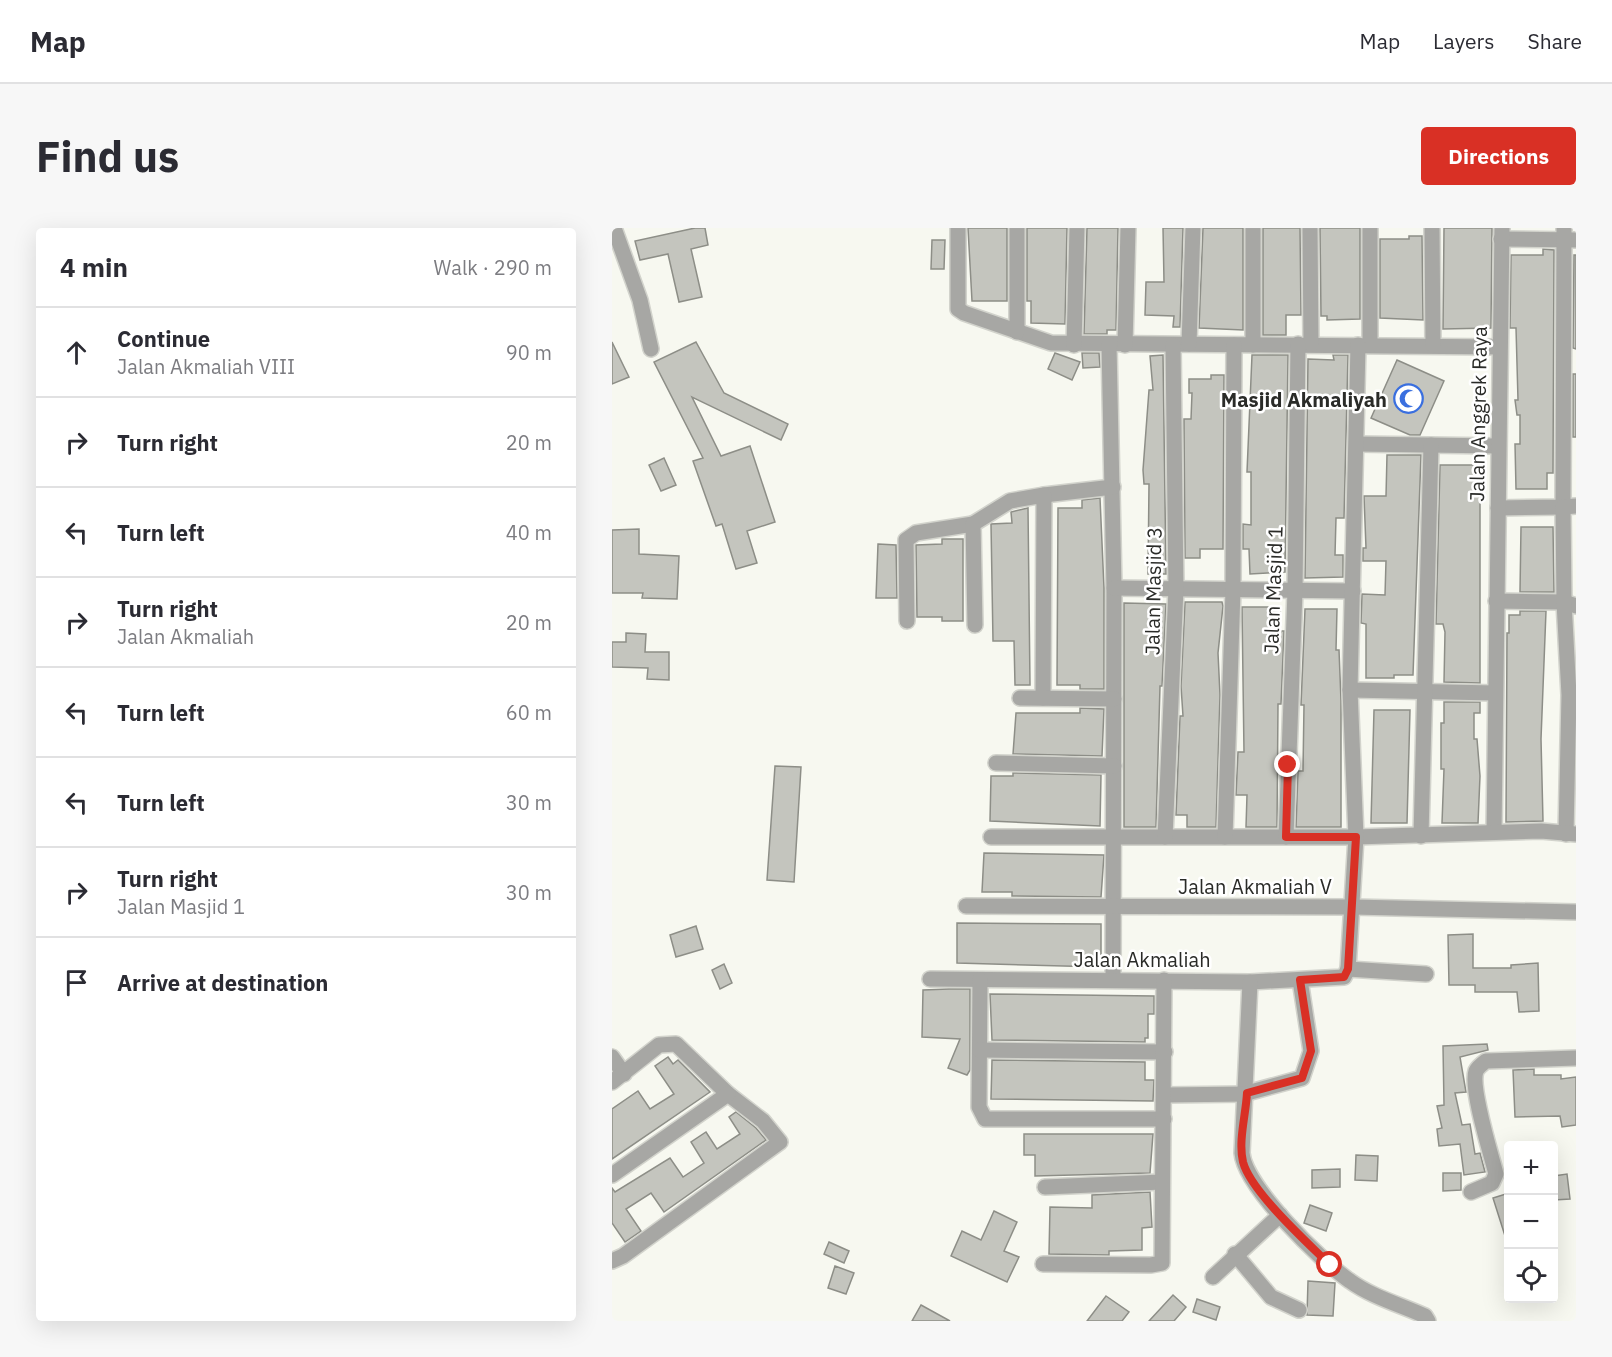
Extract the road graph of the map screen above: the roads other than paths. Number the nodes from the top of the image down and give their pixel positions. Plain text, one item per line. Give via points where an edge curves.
1 (614, 228) edge
2 (958, 228) edge
3 (1017, 228) edge
4 (1077, 228) edge
5 (1128, 228) edge
6 (1193, 228) edge
7 (1253, 228) edge
8 (1310, 228) edge
9 (1370, 228) edge
10 (1432, 228) edge
11 (1502, 234) edge
12 (1568, 236) edge
13 (1017, 332) junction
14 (1189, 344) junction
15 (1304, 344) junction
16 (1074, 345) junction
17 (1117, 345) junction
18 (1173, 345) junction
19 (1234, 345) junction
20 (1253, 345) junction
21 (1364, 345) junction
22 (1433, 345) junction
23 (1499, 347) junction
24 (651, 349) dead end
25 (1357, 444) junction
26 (1431, 445) junction
27 (1497, 447) junction
28 (1113, 487) junction
29 (1044, 495) junction
30 (1569, 506) edge
31 (1498, 508) junction
32 (973, 524) junction
33 (1114, 588) junction
34 (1176, 589) junction
35 (1233, 590) junction
36 (1295, 591) junction
37 (1353, 591) junction
38 (1496, 601) junction
39 (1570, 604) edge
40 (907, 621) dead end
41 (975, 625) dead end
42 (1350, 690) junction
43 (1424, 691) junction
44 (1495, 693) junction
45 (1573, 695) edge
46 (1020, 698) dead end
47 (1043, 698) junction
48 (1114, 699) junction
49 (996, 763) dead end
50 (1572, 764) edge
51 (1114, 766) junction
52 (1494, 832) junction
53 (1571, 834) edge
54 (1421, 836) junction
55 (991, 837) dead end
56 (1165, 837) junction
57 (1225, 837) junction
58 (1286, 837) junction
59 (1356, 837) junction
60 (1113, 838) junction
61 (966, 906) dead end
62 (1113, 906) junction
63 (1353, 907) junction
64 (1576, 912) edge
65 (1348, 969) junction
66 (1426, 974) dead end
67 (930, 979) dead end
68 (980, 980) junction
69 (1113, 980) junction
70 (1164, 980) junction
71 (1300, 980) junction
72 (1250, 982) junction
73 (980, 1050) junction
74 (1165, 1052) junction
75 (612, 1057) edge
76 (1576, 1058) edge
77 (618, 1078) edge
78 (1247, 1093) junction
79 (728, 1094) junction
80 (1164, 1095) junction
81 (1164, 1119) junction
82 (612, 1175) edge
83 (1162, 1182) junction
84 (1045, 1187) dead end
85 (1471, 1192) dead end
86 (1280, 1215) junction
87 (1235, 1254) junction
88 (612, 1261) edge
89 (1043, 1264) dead end
90 (1213, 1277) dead end
91 (1299, 1310) dead end
92 (1428, 1321) edge

1 - 24 street via 640,300
2 - 13 street via 958,309
3 - 13 street
4 - 16 street
5 - 17 street
6 - 14 street
7 - 20 street
8 - 15 street, Jalan Masjid 1
9 - 21 street
10 - 22 street
11 - 12 street
11 - 23 street, Jalan Anggrek Raya
12 - 30 street
13 - 16 street via 1051,344
14 - 18 street
14 - 19 street
15 - 20 street
15 - 21 street
15 - 36 street, Jalan Masjid 1
16 - 17 street
17 - 18 street
17 - 28 street
18 - 34 street, Jalan Masjid 3
19 - 20 street
19 - 35 street
21 - 22 street
21 - 25 street
22 - 23 street
23 - 27 street, Jalan Anggrek Raya
25 - 26 street
25 - 37 street
26 - 27 street
26 - 43 street
27 - 31 street, Jalan Anggrek Raya
28 - 29 street
28 - 33 street
29 - 32 street via 1010,501
29 - 47 street
30 - 31 street
30 - 39 street
31 - 38 street, Jalan Anggrek Raya
32 - 40 street via 916,533 906,540
32 - 41 street
33 - 34 street
33 - 48 street
34 - 35 street
34 - 56 street, Jalan Masjid 3
35 - 36 street
35 - 57 street
36 - 37 street
36 - 58 street, Jalan Masjid 1
37 - 42 street
38 - 39 street
38 - 44 street, Jalan Anggrek Raya
39 - 45 street
42 - 43 street
42 - 59 street
43 - 44 street
43 - 54 street
44 - 52 street, Jalan Anggrek Raya
45 - 50 street
46 - 47 street
47 - 48 street
48 - 51 street
49 - 51 street
50 - 53 street
51 - 60 street
52 - 53 street
52 - 54 street
54 - 59 street
55 - 60 street
56 - 57 street
56 - 60 street
57 - 58 street
58 - 59 street
59 - 63 street
60 - 62 street
61 - 62 street, Jalan Akmaliah V
62 - 63 street, Jalan Akmaliah V
62 - 69 street
63 - 64 street, Jalan Akmaliah V
63 - 65 street
65 - 66 street
65 - 71 street, Jalan Akmaliah via 1344,977 1337,979
67 - 68 street, Jalan Akmaliah
68 - 69 street, Jalan Akmaliah
68 - 73 street
69 - 70 street, Jalan Akmaliah
70 - 72 street, Jalan Akmaliah
70 - 74 street
71 - 72 street, Jalan Akmaliah
71 - 78 street via 1311,1051 1302,1078
72 - 78 street
73 - 74 street
73 - 81 street via 979,1107 985,1119
74 - 80 street
75 - 77 street
76 - 85 street via 1486,1061 1480,1065 1476,1072 1476,1094 1496,1174 1492,1183
77 - 79 street via 659,1045 676,1044
78 - 80 street
78 - 86 street via 1243,1162
79 - 82 street
79 - 88 street via 763,1121 780,1139 779,1145
80 - 81 street
81 - 83 street
83 - 84 street
83 - 89 street via 1162,1263
86 - 87 street
86 - 92 street via 1350,1281 1425,1316
87 - 90 street
87 - 91 street via 1272,1297

